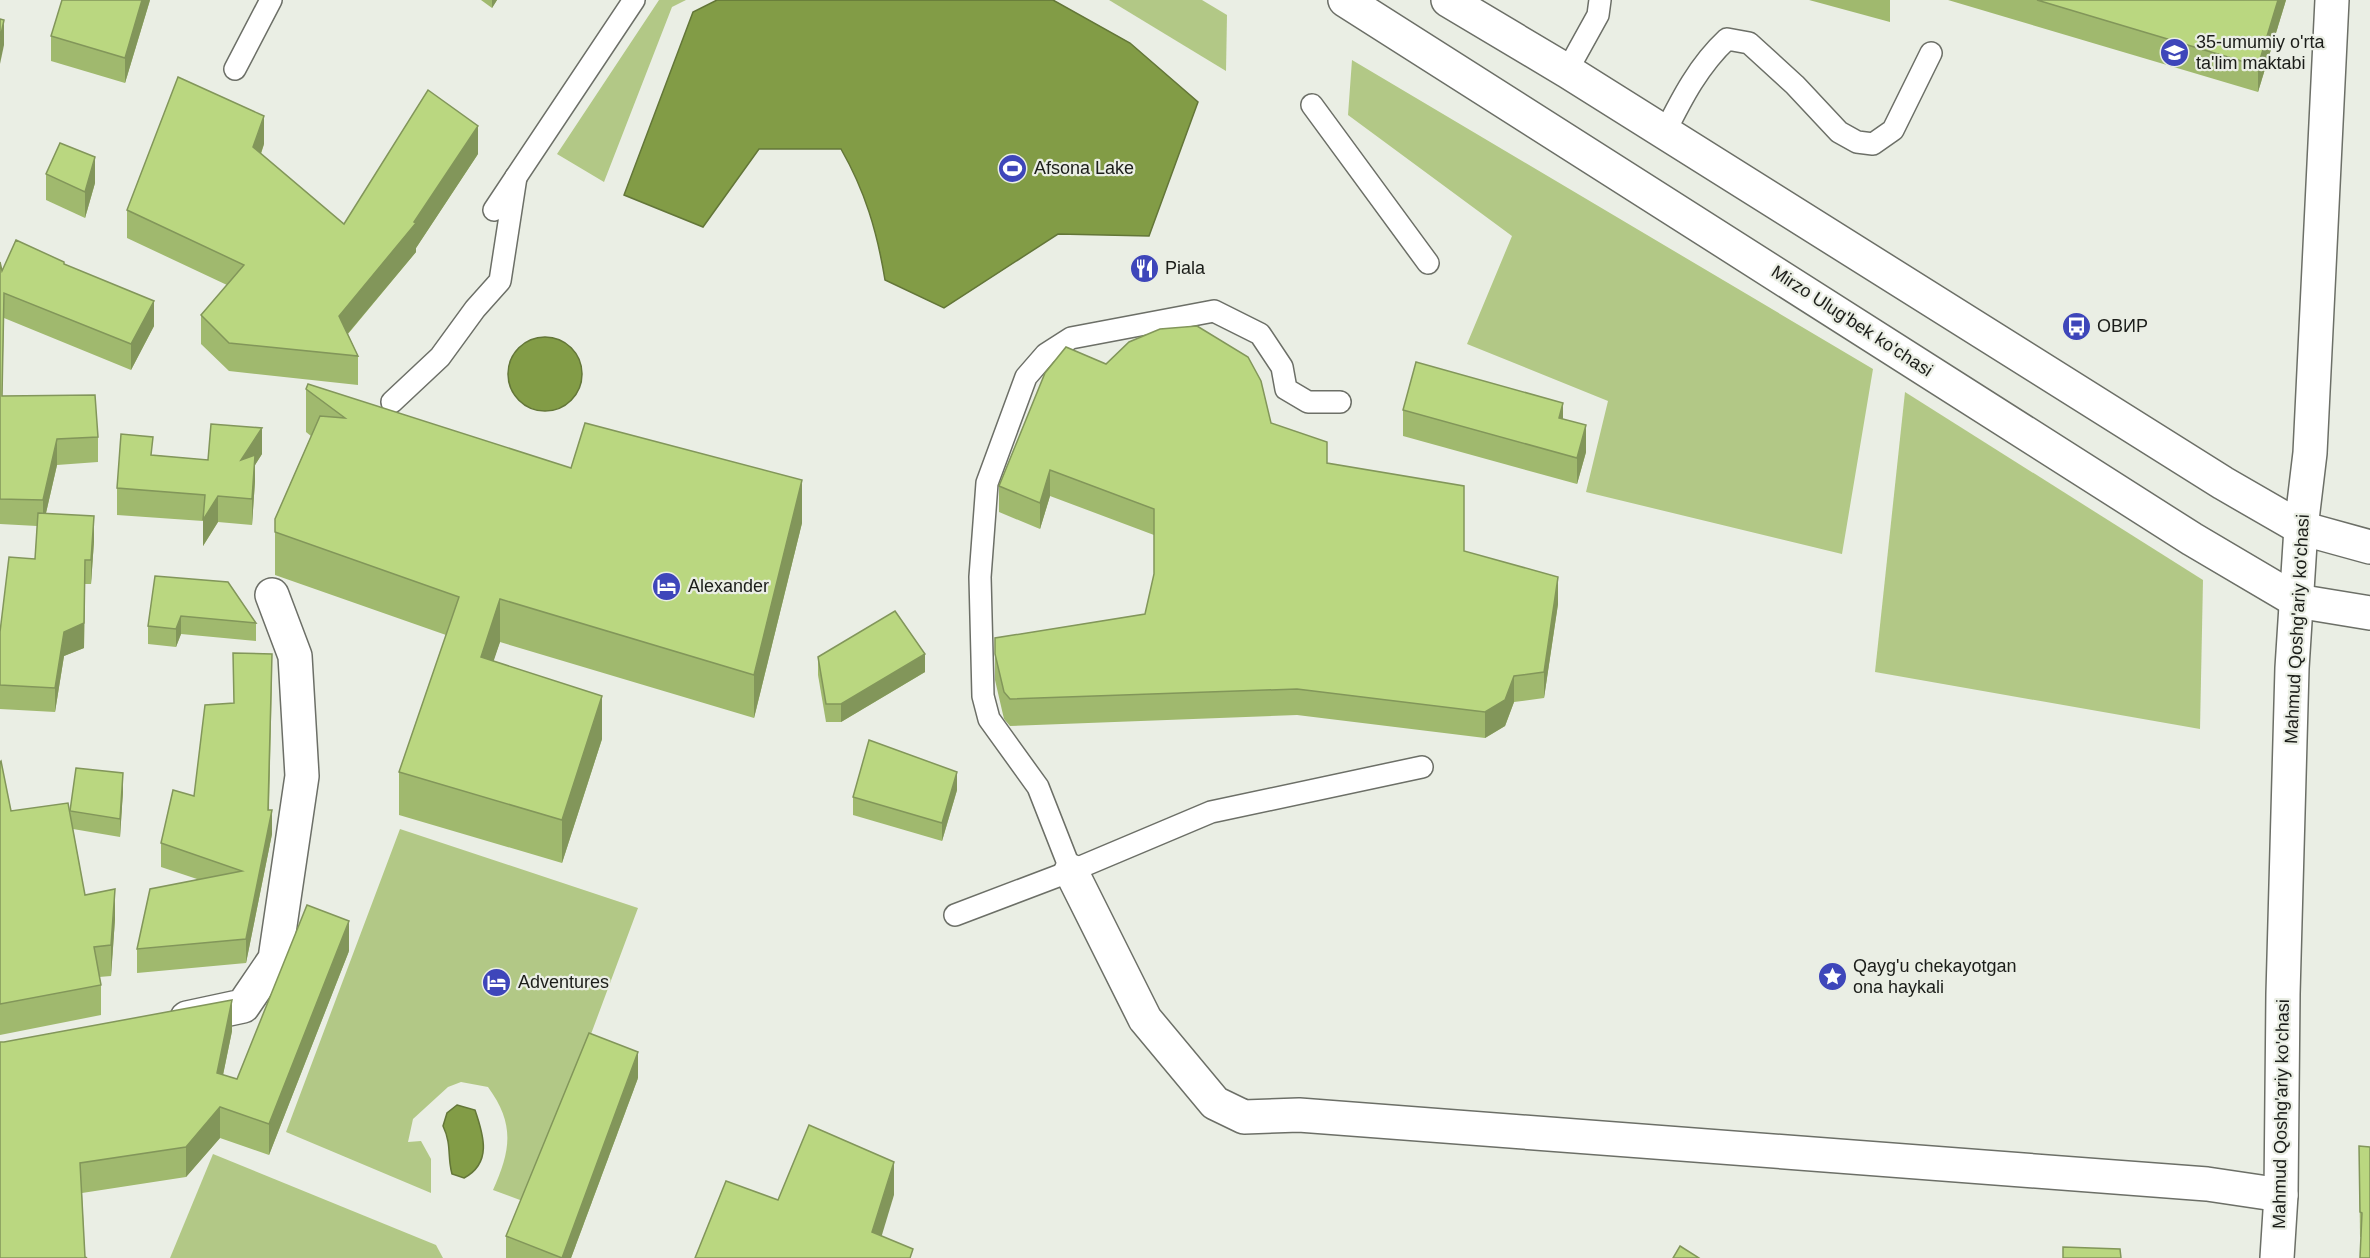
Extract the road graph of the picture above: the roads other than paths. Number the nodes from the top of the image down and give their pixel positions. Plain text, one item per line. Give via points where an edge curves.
1 (271, 0) edge
2 (634, 0) edge
3 (1345, 0) edge
4 (1448, 0) edge
5 (1600, 0) edge
6 (2332, 0) edge
7 (1931, 53) dead end
8 (235, 69) dead end
9 (1567, 71) junction
10 (1312, 105) dead end
11 (1665, 132) junction
12 (516, 177) junction
13 (494, 210) dead end
14 (1428, 263) dead end
15 (392, 402) dead end
16 (1340, 402) dead end
17 (2301, 528) junction
18 (2370, 547) edge
19 (272, 595) dead end
20 (2297, 601) junction
21 (2370, 613) edge
22 (1422, 767) dead end
23 (1071, 871) junction
24 (955, 915) dead end
25 (153, 1024) edge
26 (2281, 1195) junction
27 (2277, 1258) edge

1 - 8 lane
2 - 12 lane
3 - 20 main road, Mirzo Ulug'bek ko'chasi via 2192,539
4 - 9 main road
5 - 9 lane via 1598,15
6 - 17 main road, Mahmud Qoshg'ariy ko'chasi via 2310,453
7 - 11 lane via 1893,130 1873,144 1857,142 1839,132 1749,43 1727,39 1711,53 1687,89
9 - 11 main road
10 - 14 lane
11 - 17 main road via 2223,483
12 - 13 lane
12 - 15 lane via 500,281 440,357
16 - 23 lane via 1308,402 1286,389 1282,368 1260,334 1214,311 1071,338 1046,354 1026,377 987,483 980,577 982,696 989,719 1038,787
17 - 18 main road
17 - 20 main road, Mahmud Qoshg'ariy ko'chasi
19 - 25 main road via 295,656 302,776 275,959 243,1006
20 - 21 main road, Mirzo Ulug'bek ko'chasi
20 - 26 main road, Mahmud Qoshg'ariy ko'chasi via 2283,994
22 - 23 lane via 1211,812
23 - 24 lane
23 - 26 main road via 1145,1019 1215,1103 1244,1116 1299,1115 1802,1153 2206,1184
26 - 27 main road, Mahmud Qoshg'ariy ko'chasi

